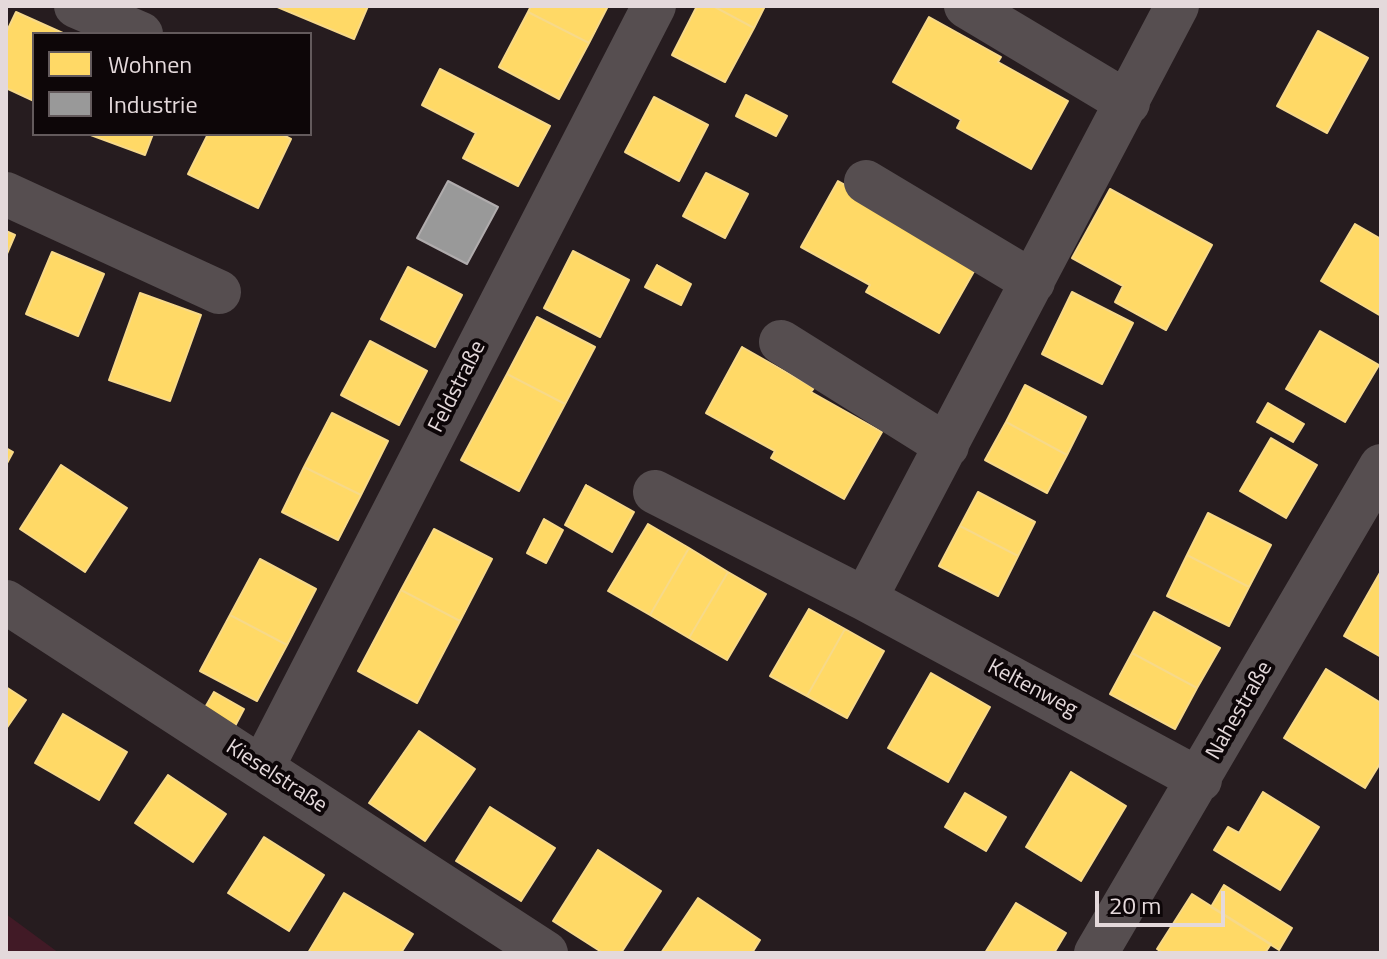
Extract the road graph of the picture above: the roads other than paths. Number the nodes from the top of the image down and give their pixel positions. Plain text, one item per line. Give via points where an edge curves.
1 (76, 6) edge
2 (654, 6) edge
3 (966, 6) edge
4 (1177, 6) edge
5 (136, 32) edge
6 (1128, 103) junction
7 (866, 182) dead end
8 (6, 194) edge
9 (1033, 282) junction
10 (219, 292) dead end
11 (781, 342) dead end
12 (947, 446) junction
13 (1381, 466) edge
14 (655, 492) dead end
15 (865, 599) junction
16 (6, 602) edge
17 (262, 768) junction
18 (1200, 780) junction
19 (546, 953) edge
20 (1096, 953) edge

1 - 5 street
2 - 17 street, Feldstraße
3 - 6 street
4 - 6 street
6 - 9 street
7 - 9 street
8 - 10 street
9 - 12 street
11 - 12 street
12 - 15 street
13 - 18 street, Nahestraße
14 - 15 street, Keltenweg
15 - 18 street, Keltenweg
16 - 17 street, Kieselstraße
17 - 19 street, Kieselstraße
18 - 20 street, Nahestraße

